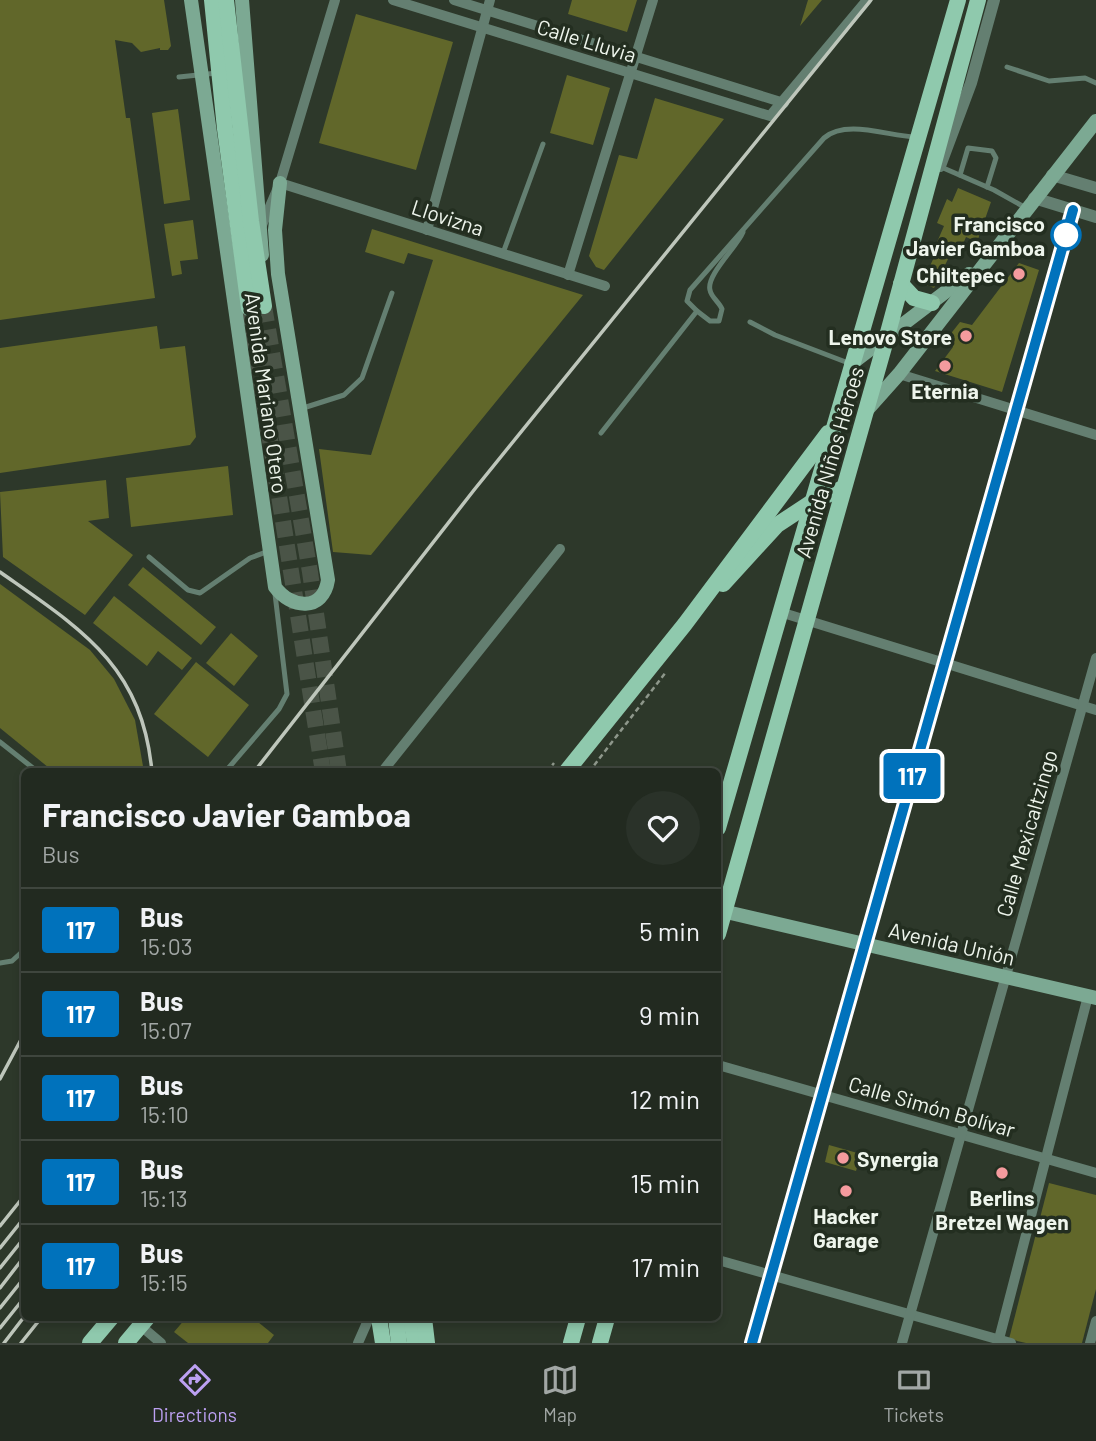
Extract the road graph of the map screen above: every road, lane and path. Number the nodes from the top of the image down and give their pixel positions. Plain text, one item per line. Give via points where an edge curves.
1 (191, 0) edge
2 (212, 0) edge
3 (226, 0) edge
4 (242, 0) edge
5 (335, 0) edge
6 (393, 0) edge
7 (454, 0) edge
8 (653, 0) edge
9 (867, 0) edge
10 (958, 0) edge
11 (978, 0) edge
12 (994, 0) edge
13 (489, 5) edge
14 (482, 28) junction
15 (636, 57) junction
16 (1007, 67) dead end
17 (218, 72) junction
18 (200, 74) junction
19 (631, 74) junction
20 (178, 77) dead end
21 (1096, 83) edge
22 (784, 103) junction
23 (1096, 121) edge
24 (919, 137) junction
25 (543, 144) dead end
26 (937, 166) junction
27 (1052, 174) junction
28 (960, 175) junction
29 (280, 183) junction
30 (987, 187) junction
31 (1096, 188) edge
32 (1030, 203) junction
33 (1073, 210) junction
34 (1096, 217) edge
35 (746, 225) junction
36 (261, 226) junction
37 (427, 230) junction
38 (503, 254) junction
39 (984, 262) junction
40 (568, 275) junction
41 (901, 284) junction
42 (605, 286) dead end
43 (392, 293) dead end
44 (258, 303) junction
45 (932, 303) junction
46 (697, 311) junction
47 (750, 321) dead end
48 (886, 340) junction
49 (851, 363) junction
50 (899, 374) junction
51 (300, 409) junction
52 (1016, 411) junction
53 (864, 412) junction
54 (834, 425) junction
55 (601, 433) dead end
56 (1096, 435) edge
57 (843, 488) junction
58 (812, 502) junction
59 (560, 549) dead end
60 (269, 551) junction
61 (149, 557) dead end
62 (275, 587) junction
63 (780, 612) junction
64 (806, 620) junction
65 (685, 624) junction
66 (1096, 658) edge
67 (944, 663) junction
68 (1082, 706) junction
69 (1096, 710) edge
70 (0, 742) edge
71 (33, 768) edge
72 (228, 768) edge
73 (385, 768) edge
74 (569, 768) edge
75 (721, 818) edge
76 (721, 910) edge
77 (865, 944) junction
78 (21, 953) edge
79 (0, 963) edge
80 (1005, 977) junction
81 (1092, 997) edge
82 (721, 1066) edge
83 (822, 1095) junction
84 (961, 1134) junction
85 (1045, 1158) junction
86 (1096, 1173) edge
87 (721, 1261) edge
88 (771, 1275) junction
89 (910, 1315) junction
90 (108, 1321) edge
91 (368, 1321) edge
92 (379, 1321) edge
93 (396, 1321) edge
94 (411, 1321) edge
95 (424, 1321) edge
96 (577, 1321) edge
97 (606, 1321) edge
98 (1096, 1321) edge
99 (144, 1322) edge
100 (999, 1339) junction
101 (90, 1343) edge
102 (127, 1343) edge
103 (161, 1343) edge
104 (358, 1343) edge
105 (383, 1343) edge
106 (399, 1343) edge
107 (415, 1343) edge
108 (427, 1343) edge
109 (571, 1343) edge
110 (600, 1343) edge
111 (752, 1343) edge
112 (902, 1343) edge
113 (1011, 1343) edge
114 (1090, 1343) edge

1 - 18 main road, Avenida Mariano Otero
2 - 17 main road, Avenida Mariano Otero
3 - 44 main road, Avenida Mariano Otero
4 - 36 main road, Avenida Mariano Otero
5 - 29 street
6 - 14 street, Calle Lluvia
7 - 13 street, Calle Lluvia
8 - 15 street
9 - 22 street
10 - 24 main road, Avenida Niños Héroes
11 - 26 main road, Avenida Niños Héroes
12 - 26 street via 971,83
13 - 14 street
13 - 15 street, Calle Lluvia
14 - 19 street, Calle Lluvia
14 - 37 street
15 - 19 street
15 - 22 street, Calle Lluvia
16 - 21 lane via 1049,81 1085,78
17 - 18 lane
17 - 44 main road, Avenida Mariano Otero
18 - 20 lane
18 - 60 main road, Avenida Mariano Otero
19 - 22 street, Calle Lluvia via 770,116
19 - 40 street
23 - 27 main road
24 - 35 lane via 848,129 831,132
24 - 49 main road, Avenida Niños Héroes
25 - 38 lane
26 - 28 lane
26 - 41 main road, Avenida Niños Héroes
27 - 31 street
27 - 32 main road
28 - 30 lane
28 - 30 lane via 968,148 992,151 996,158
29 - 36 street
29 - 37 street, Llovizna
29 - 51 main road via 275,247
30 - 32 lane
32 - 33 street
32 - 39 main road
33 - 34 street
33 - 52 street
35 - 46 lane via 687,295
35 - 46 lane via 736,247 709,282 722,309 719,321 710,321
36 - 44 main road, Avenida Mariano Otero
37 - 38 street, Llovizna
38 - 40 street, Llovizna
39 - 45 main road
39 - 50 main road
40 - 42 street, Llovizna
41 - 45 main road via 914,298
41 - 48 main road, Avenida Niños Héroes
43 - 51 lane via 362,378 344,395
45 - 48 main road
46 - 55 lane
47 - 49 lane
48 - 49 main road
48 - 53 main road, Avenida Niños Héroes
49 - 54 main road, Avenida Niños Héroes
50 - 52 street
50 - 53 main road
51 - 62 main road via 328,580 322,596 309,604 290,602
52 - 56 street
52 - 67 street
53 - 57 main road, Avenida Niños Héroes
54 - 58 main road, Avenida Niños Héroes
54 - 65 main road
57 - 58 main road
57 - 64 main road, Avenida Niños Héroes
58 - 63 main road, Avenida Niños Héroes
58 - 65 main road via 777,525
59 - 73 street
60 - 61 lane via 250,558 200,593 188,590
60 - 62 main road, Avenida Mariano Otero
62 - 72 lane, Avenida Mariano Otero via 287,694
63 - 64 street
63 - 75 main road, Avenida Niños Héroes
64 - 67 street
64 - 76 main road, Avenida Niños Héroes
65 - 74 main road
66 - 68 street, Calle Mexicaltzingo
67 - 68 street
67 - 77 street
68 - 69 street
68 - 80 street, Calle Mexicaltzingo
70 - 71 lane
76 - 77 main road, Avenida Unión
77 - 80 main road, Avenida Unión
77 - 83 street
78 - 79 lane
80 - 81 main road, Avenida Unión
80 - 84 street, Calle Mexicaltzingo
81 - 85 street
82 - 83 street, Calle Simón Bolívar
83 - 84 street, Calle Simón Bolívar
83 - 88 street
84 - 85 street, Calle Simón Bolívar
84 - 89 street, Calle Mexicaltzingo
85 - 86 street, Calle Simón Bolívar
85 - 100 street
87 - 88 street
88 - 89 street
88 - 111 street
89 - 100 street
89 - 112 street, Calle Mexicaltzingo
90 - 101 main road
91 - 104 street
92 - 105 main road
93 - 106 main road
94 - 107 main road
95 - 108 main road
96 - 109 main road
97 - 110 main road
98 - 114 street
99 - 102 main road
99 - 103 street
100 - 113 street

